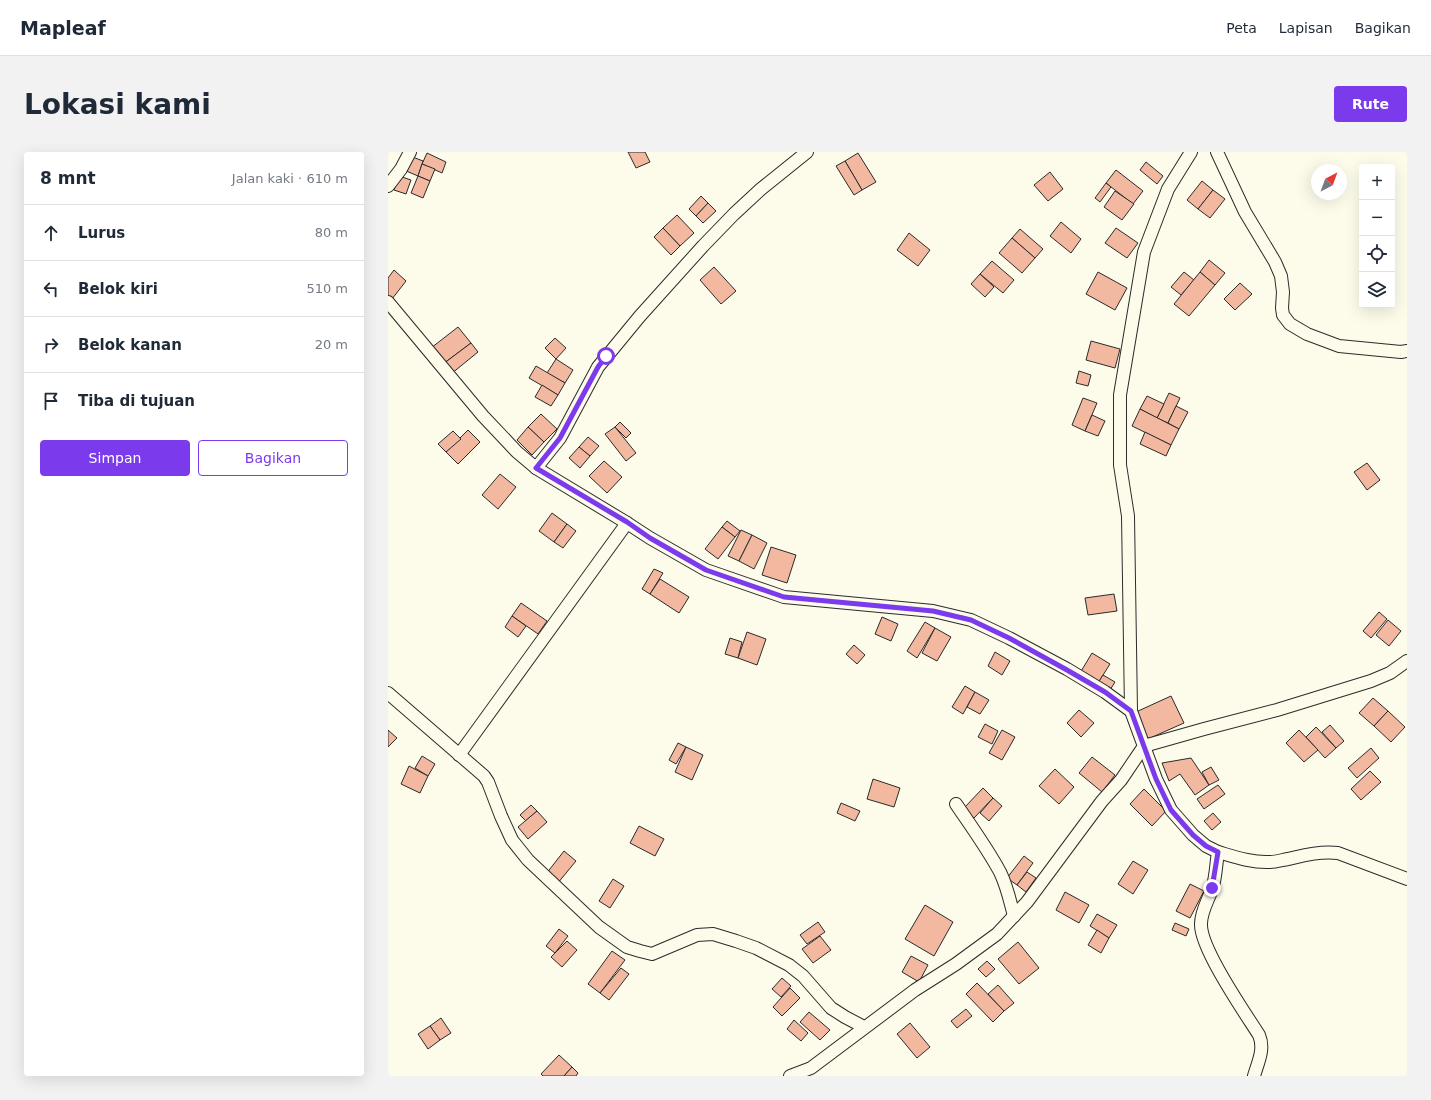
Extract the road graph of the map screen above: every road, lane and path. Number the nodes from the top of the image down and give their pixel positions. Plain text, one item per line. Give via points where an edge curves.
1 (410, 152) edge
2 (807, 152) edge
3 (1191, 152) edge
4 (1217, 152) edge
5 (388, 186) edge
6 (388, 302) edge
7 (1407, 351) edge
8 (536, 468) junction
9 (627, 522) junction
10 (1407, 661) edge
11 (388, 693) edge
12 (1131, 711) junction
13 (1144, 746) junction
14 (459, 755) junction
15 (956, 804) dead end
16 (1218, 852) junction
17 (1407, 880) edge
18 (1014, 916) junction
19 (864, 1027) junction
20 (790, 1076) edge
21 (1254, 1076) edge

1 - 5 street
2 - 8 street via 734,214 615,345 598,367 560,438
3 - 12 street via 1168,189 1144,252 1120,395 1120,465 1128,516
4 - 7 street via 1245,212 1281,276 1283,315 1290,324 1307,334 1339,346
6 - 8 street via 483,416
8 - 9 street
9 - 12 street via 706,570 784,597 933,611 971,620 1067,670
9 - 14 street
10 - 13 street via 1390,673 1371,680 1277,710
11 - 14 street
12 - 13 street
13 - 16 street via 1171,810 1193,835
13 - 18 street via 1121,780
14 - 19 street via 488,782 512,840 528,860 599,926 627,947 652,954 697,935 713,934 736,941 789,965 803,976 831,1008
15 - 18 street via 1000,873 1009,894
16 - 17 street via 1257,862 1271,862 1315,853 1338,852
16 - 21 street via 1212,888 1201,915 1200,926 1213,960 1262,1041
18 - 19 street via 984,945
19 - 20 street via 812,1068

